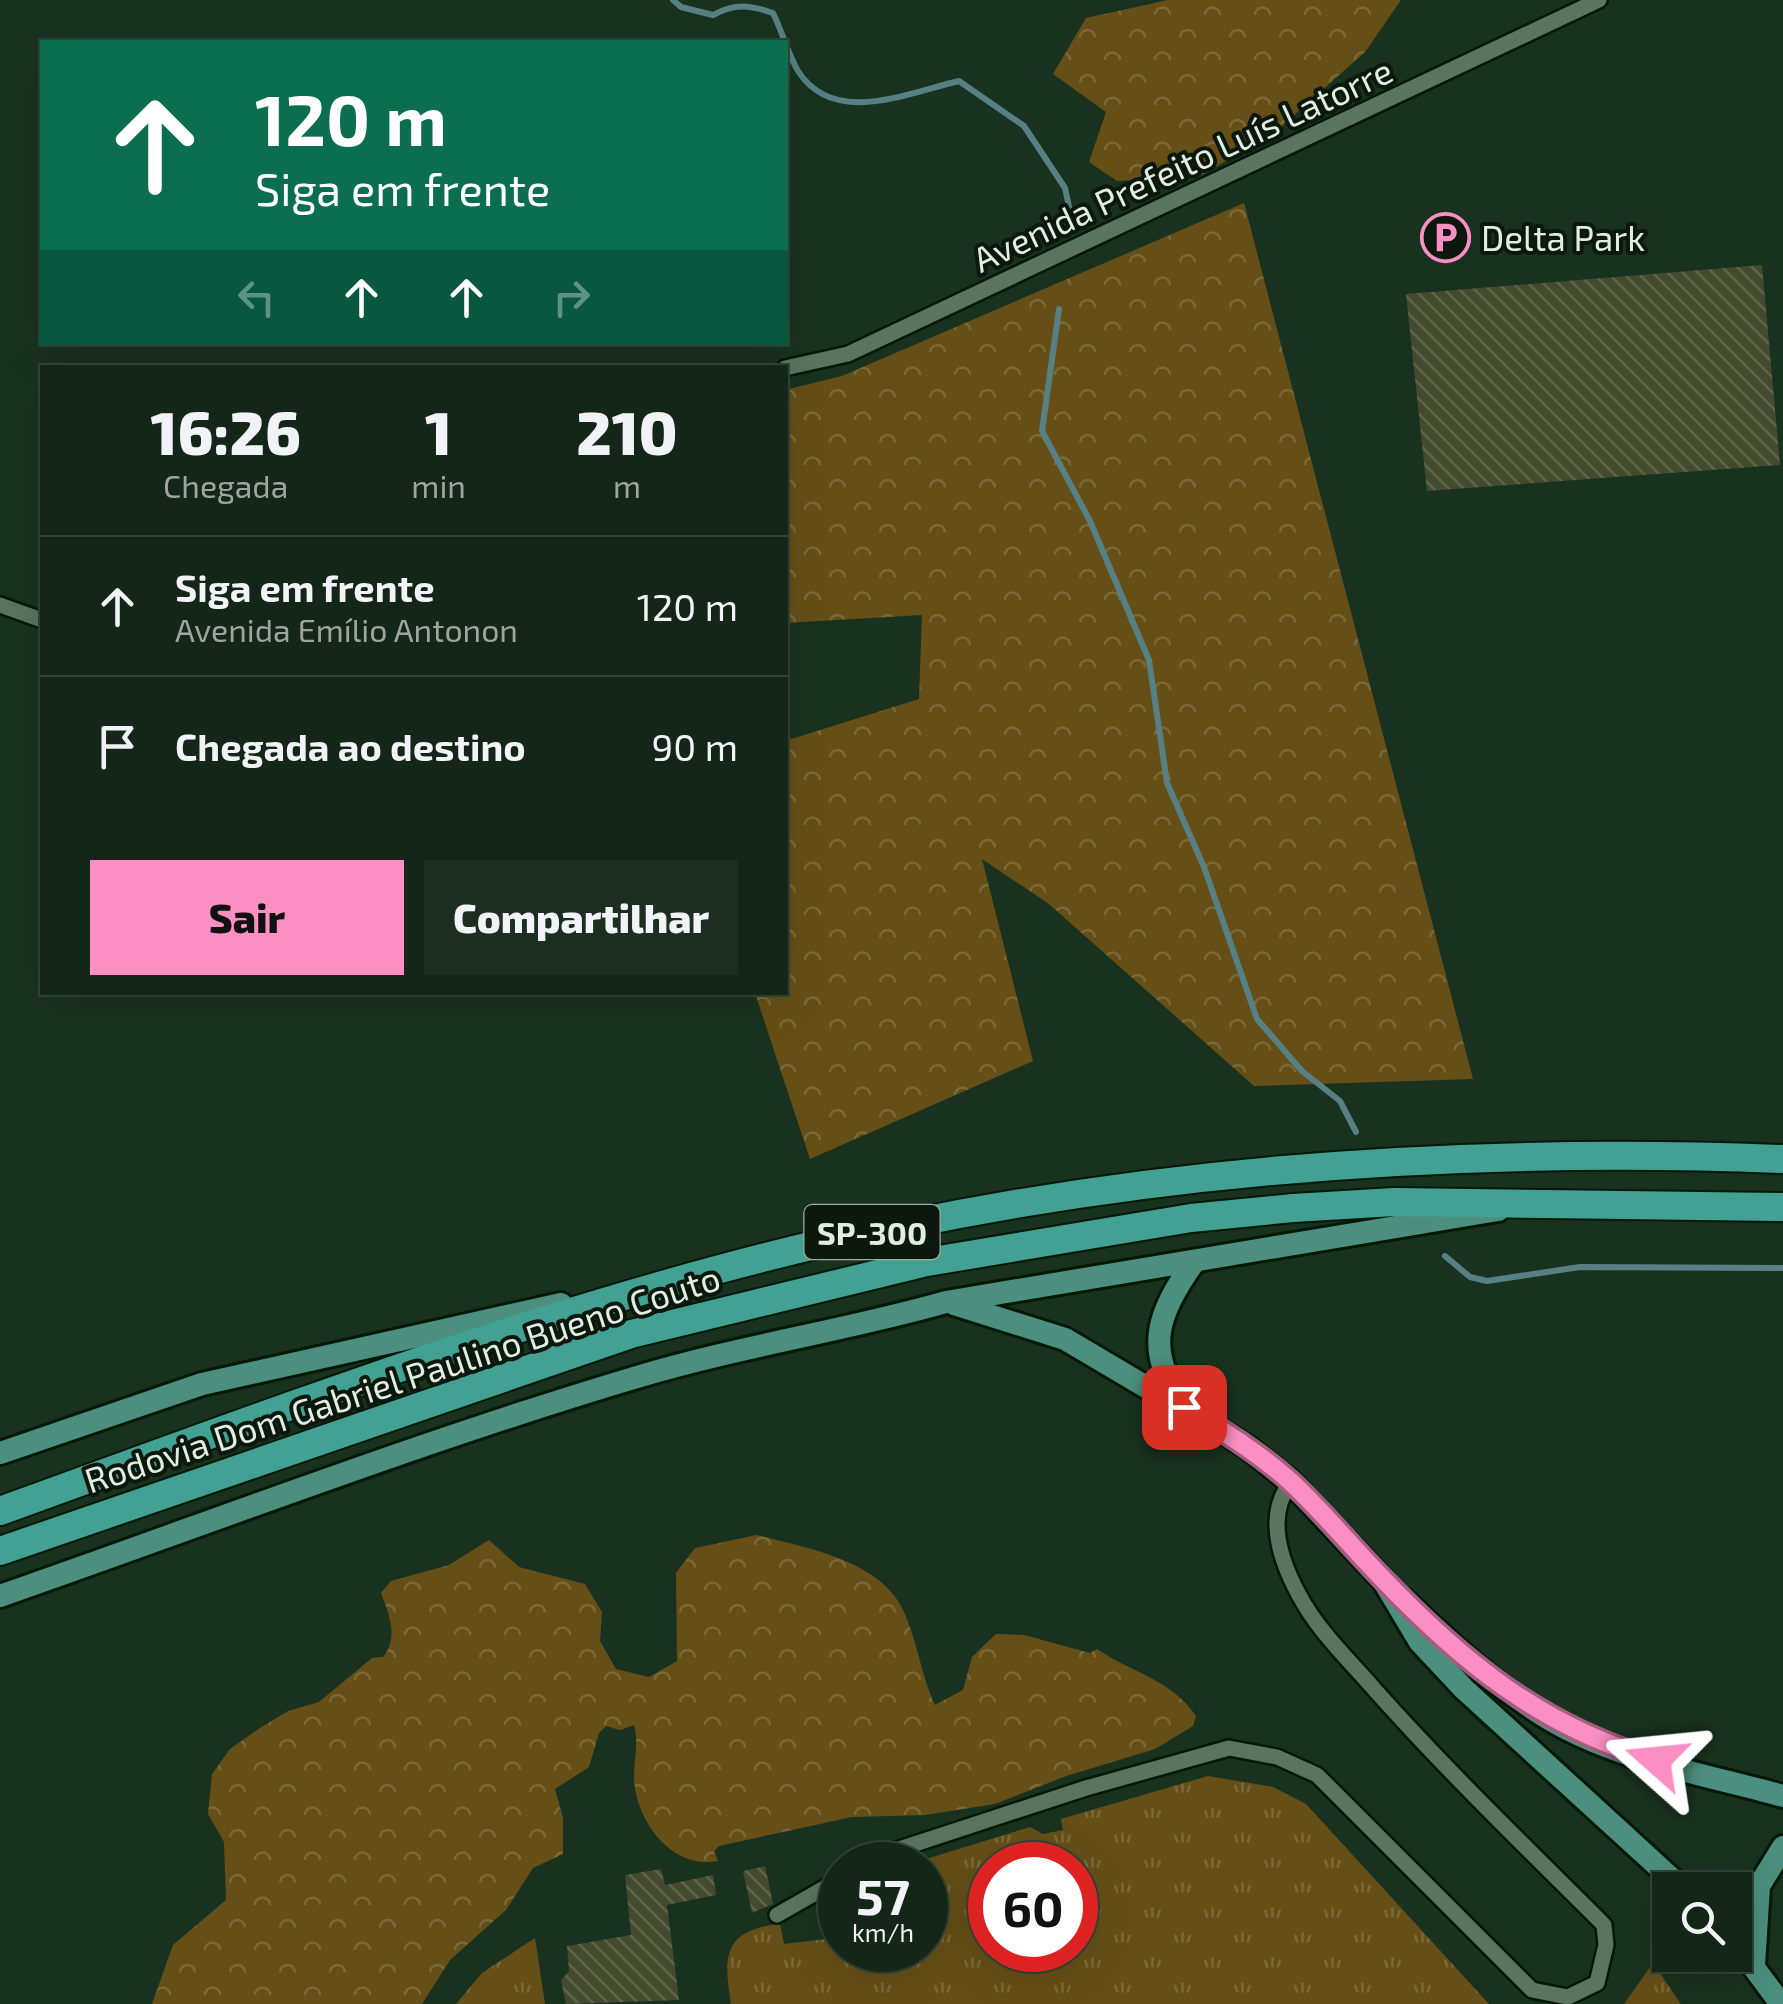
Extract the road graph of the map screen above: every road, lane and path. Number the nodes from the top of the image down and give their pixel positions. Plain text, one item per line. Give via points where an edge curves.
1 (1599, 0) edge
2 (788, 367) edge
3 (0, 605) edge
4 (40, 619) edge
5 (1783, 1142) edge
6 (1783, 1160) edge
7 (1266, 1171) junction
8 (1531, 1203) junction
9 (1783, 1207) edge
10 (1194, 1262) junction
11 (726, 1270) junction
12 (946, 1302) junction
13 (1184, 1407) junction
14 (0, 1453) edge
15 (1291, 1482) junction
16 (0, 1511) edge
17 (0, 1551) edge
18 (1384, 1580) junction
19 (0, 1596) edge
20 (1783, 1796) edge
21 (921, 1842) edge
22 (1783, 1848) edge
23 (1664, 1872) edge
24 (818, 1892) edge
25 (778, 1916) dead end
26 (1752, 1963) edge
27 (1754, 1965) junction
28 (1781, 2004) edge

1 - 2 street, Avenida Prefeito Luís Latorre via 848,354
3 - 4 street
5 - 7 highway via 1528,1140
6 - 7 highway, Rodovia Dom Gabriel Paulino Bueno Couto / SP-300 via 1536,1154
7 - 11 highway, Rodovia Dom Gabriel Paulino Bueno Couto / SP-300 via 907,1224
8 - 9 highway, Rodovia Dom Gabriel Paulino Bueno Couto / SP-300
8 - 10 main road
8 - 17 highway, Rodovia Dom Gabriel Paulino Bueno Couto / SP-300 via 1394,1202 1191,1218 979,1252 786,1293 631,1334
10 - 12 main road
10 - 13 main road via 1159,1324 1160,1360
11 - 14 main road via 202,1384
11 - 16 highway, Rodovia Dom Gabriel Paulino Bueno Couto / SP-300 via 412,1364
12 - 13 main road via 1065,1339
12 - 19 main road via 638,1376
13 - 15 main road
15 - 18 main road
15 - 21 street via 1278,1499 1275,1520 1298,1594 1318,1626 1412,1731 1604,1926 1596,1984 1568,1997 1532,1990 1317,1775 1247,1749 1229,1748 1086,1788
18 - 20 main road via 1472,1665 1543,1715 1626,1751
18 - 23 main road via 1420,1642 1464,1689
22 - 27 main road via 1759,1886
24 - 25 street
26 - 27 main road
27 - 28 main road

